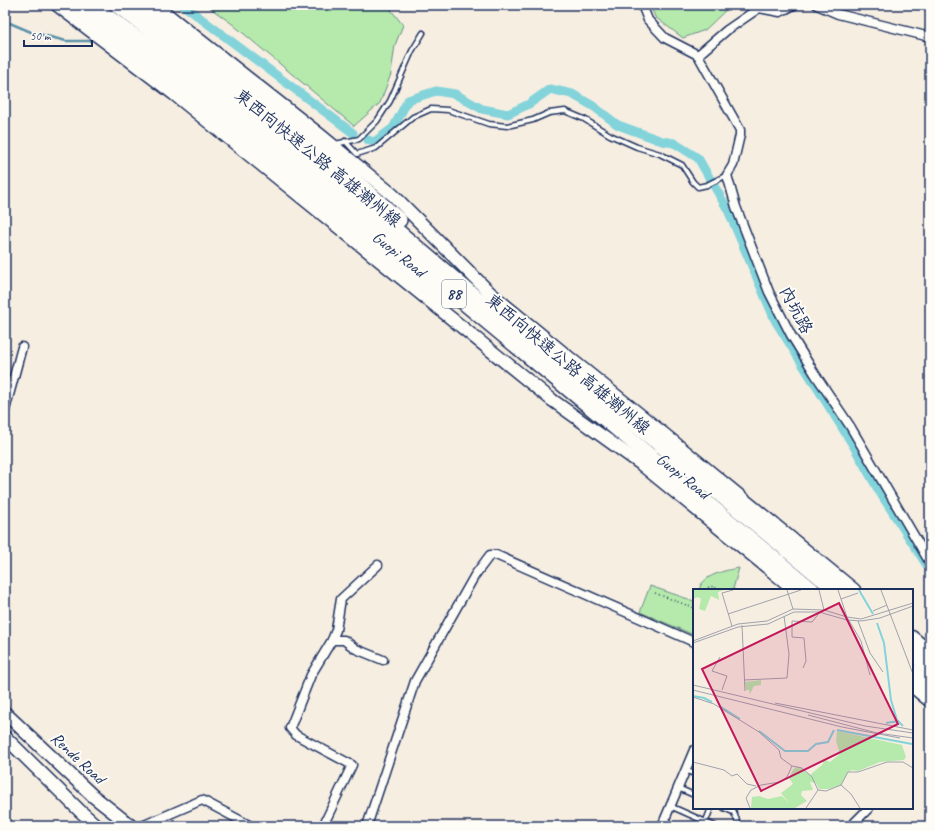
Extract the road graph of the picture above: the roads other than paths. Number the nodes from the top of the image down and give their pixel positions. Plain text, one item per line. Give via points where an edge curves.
1 (57, 5) edge
2 (68, 5) edge
3 (90, 5) edge
4 (117, 5) edge
5 (140, 5) edge
6 (155, 5) edge
7 (642, 5) edge
8 (794, 5) edge
9 (817, 5) edge
10 (423, 32) dead end
11 (930, 37) edge
12 (698, 56) junction
13 (345, 141) junction
14 (332, 145) junction
15 (727, 175) junction
16 (482, 303) junction
17 (22, 347) dead end
18 (5, 410) edge
19 (648, 455) junction
20 (930, 563) edge
21 (378, 565) dead end
22 (794, 589) edge
23 (811, 589) edge
24 (835, 589) edge
25 (853, 589) edge
26 (913, 639) edge
27 (332, 640) junction
28 (693, 642) edge
29 (930, 652) edge
30 (913, 654) edge
31 (383, 660) dead end
32 (930, 668) edge
33 (913, 673) edge
34 (913, 687) edge
35 (930, 687) edge
36 (930, 701) edge
37 (5, 713) edge
38 (5, 737) edge
39 (693, 754) edge
40 (686, 770) junction
41 (693, 774) edge
42 (678, 788) junction
43 (693, 795) edge
44 (670, 806) junction
45 (711, 809) edge
46 (868, 809) edge
47 (733, 810) edge
48 (705, 824) edge
49 (97, 826) edge
50 (131, 826) edge
51 (142, 826) edge
52 (251, 826) edge
53 (323, 826) edge
54 (367, 826) edge
55 (663, 826) edge
56 (715, 826) edge
57 (739, 826) edge
58 (851, 826) edge

1 - 22 main road, Guopi Road via 174,94 546,395 641,464
2 - 19 highway via 180,86 468,319
3 - 19 highway, 東西向快速公路 高雄潮州線 / 88 via 188,77 298,165
4 - 16 highway, 東西向快速公路 高雄潮州線 / 88 via 306,154
5 - 16 highway via 314,144 464,281
6 - 14 main road, Guopi Road
7 - 12 street via 648,20 665,38
8 - 12 street via 780,12 759,8 727,30
9 - 11 street via 838,14
10 - 13 lane via 390,101 377,121 359,139
12 - 15 street via 740,130 733,165
13 - 14 lane
13 - 15 lane via 357,154 376,148 413,117 431,109 448,110 489,124 507,126 549,113 565,111 610,135 682,165 698,187
14 - 25 main road, Guopi Road via 393,195 490,292
15 - 20 street, 內坑路 via 736,207 769,292 791,335 850,426
16 - 24 highway, 東西向快速公路 高雄潮州線 / 88 via 658,443
17 - 18 street
19 - 23 highway, 東西向快速公路 高雄潮州線 / 88
21 - 27 street via 341,599
26 - 29 main road
27 - 31 street via 344,640 356,649
27 - 53 street via 311,675 290,728 296,735 352,765
28 - 54 street via 496,555 490,555 475,575 415,681
30 - 32 highway
33 - 35 highway
34 - 36 main road
37 - 50 main road, Rende Road via 93,796
38 - 49 main road, Rende Road
39 - 40 street
40 - 41 lane
40 - 42 street
42 - 43 lane
42 - 44 street
44 - 48 lane
44 - 55 street
45 - 48 lane
46 - 58 street
47 - 57 lane
48 - 56 lane
51 - 52 street via 202,800

